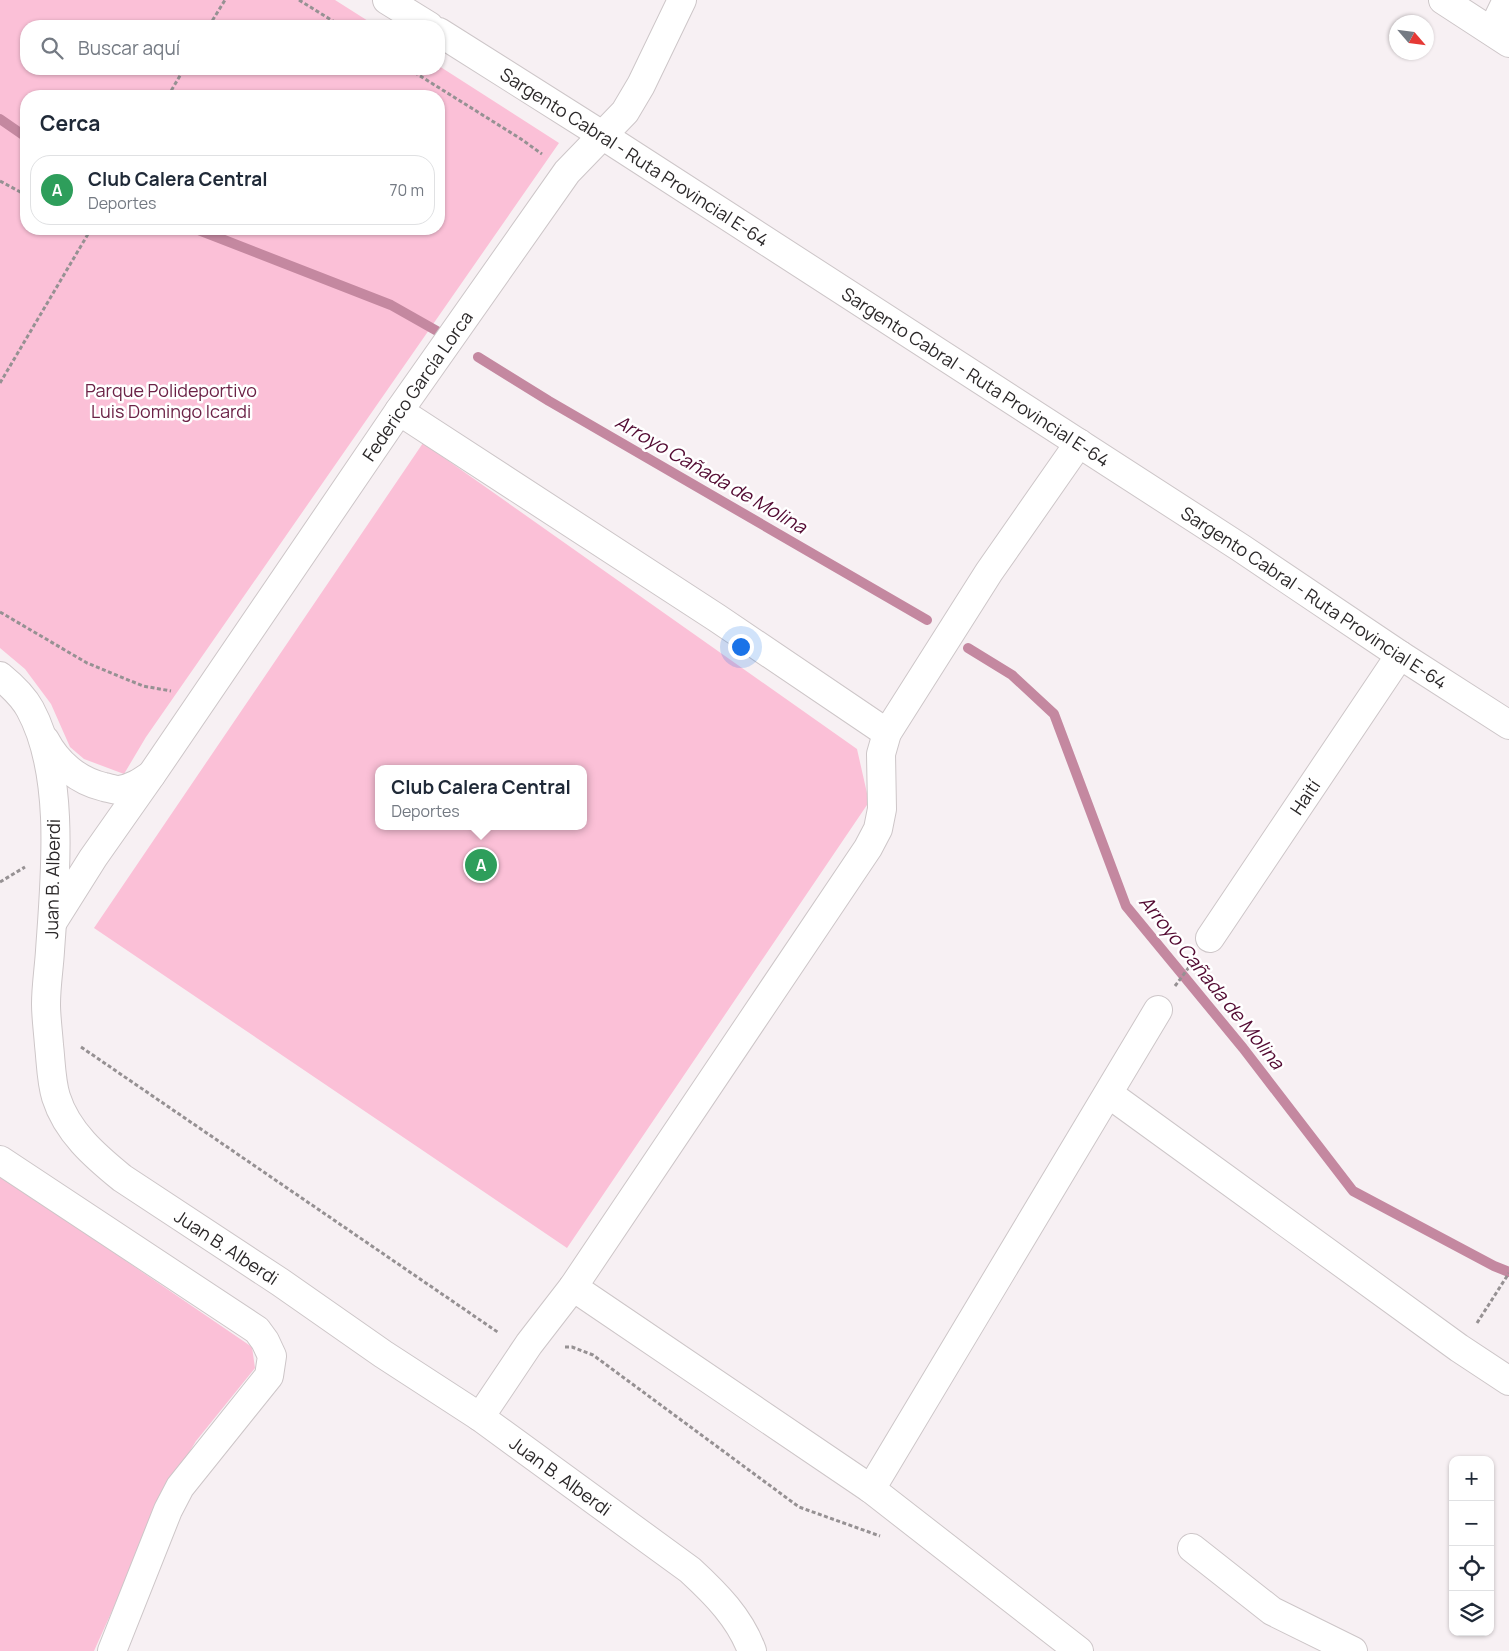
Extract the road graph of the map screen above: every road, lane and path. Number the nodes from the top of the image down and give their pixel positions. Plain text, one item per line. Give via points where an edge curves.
1 (225, 0) edge
2 (299, 0) edge
3 (387, 0) edge
4 (682, 0) edge
5 (1443, 0) edge
6 (1507, 0) edge
7 (213, 20) edge
8 (331, 20) edge
9 (419, 20) edge
10 (445, 36) edge
11 (1501, 37) edge
12 (180, 75) edge
13 (419, 75) edge
14 (172, 90) edge
15 (443, 90) edge
16 (445, 92) edge
17 (602, 135) junction
18 (567, 172) junction
19 (0, 180) edge
20 (20, 192) edge
21 (86, 235) edge
22 (0, 383) edge
23 (399, 411) junction
24 (1079, 443) junction
25 (0, 612) edge
26 (1400, 655) junction
27 (0, 676) edge
28 (204, 697) junction
29 (1509, 725) edge
30 (39, 730) junction
31 (887, 733) junction
32 (152, 774) junction
33 (52, 923) junction
34 (1210, 938) joint
35 (1158, 1010) joint
36 (1109, 1094) junction
37 (0, 1160) edge
38 (1509, 1273) edge
39 (573, 1287) junction
40 (1475, 1326) dead end
41 (1509, 1381) edge
42 (480, 1417) junction
43 (871, 1489) junction
44 (1192, 1548) dead end
45 (112, 1651) edge
46 (752, 1651) edge
47 (1079, 1651) edge
48 (1353, 1651) edge

1 - 7 path
2 - 8 path
3 - 9 street
4 - 17 street, Federico García Lorca via 637,92 625,112
5 - 11 street
6 - 11 street
10 - 17 street, Sargento Cabral - Ruta Provincial E-64
12 - 14 path
13 - 15 path
16 - 18 path
17 - 18 street, Federico García Lorca
17 - 24 street, Sargento Cabral - Ruta Provincial E-64
18 - 23 street, Federico García Lorca
19 - 20 path
21 - 22 path
23 - 28 street, Federico García Lorca
23 - 31 street
24 - 26 street, Sargento Cabral - Ruta Provincial E-64
24 - 31 street via 989,572
25 - 28 path via 87,663 143,686
26 - 29 street, Sargento Cabral - Ruta Provincial E-64
26 - 34 street, Haití
27 - 30 street, Juan B. Alberdi via 30,708
28 - 32 street, Federico García Lorca
30 - 32 street, Federico García Lorca via 60,762 84,780 118,790 136,785
30 - 33 street, Juan B. Alberdi via 53,790
31 - 39 street via 881,754 882,809 878,829 868,848
32 - 33 street, Federico García Lorca
33 - 42 street, Juan B. Alberdi via 46,1004 52,1074 57,1098 79,1138 122,1178
34 - 35 path
35 - 36 street
36 - 41 street
36 - 43 street
37 - 45 street via 257,1330 272,1356 269,1376 180,1487
38 - 40 path
39 - 42 street via 529,1344
39 - 43 street
42 - 46 street, Juan B. Alberdi via 690,1570 738,1621
43 - 47 street
44 - 48 street via 1272,1611

